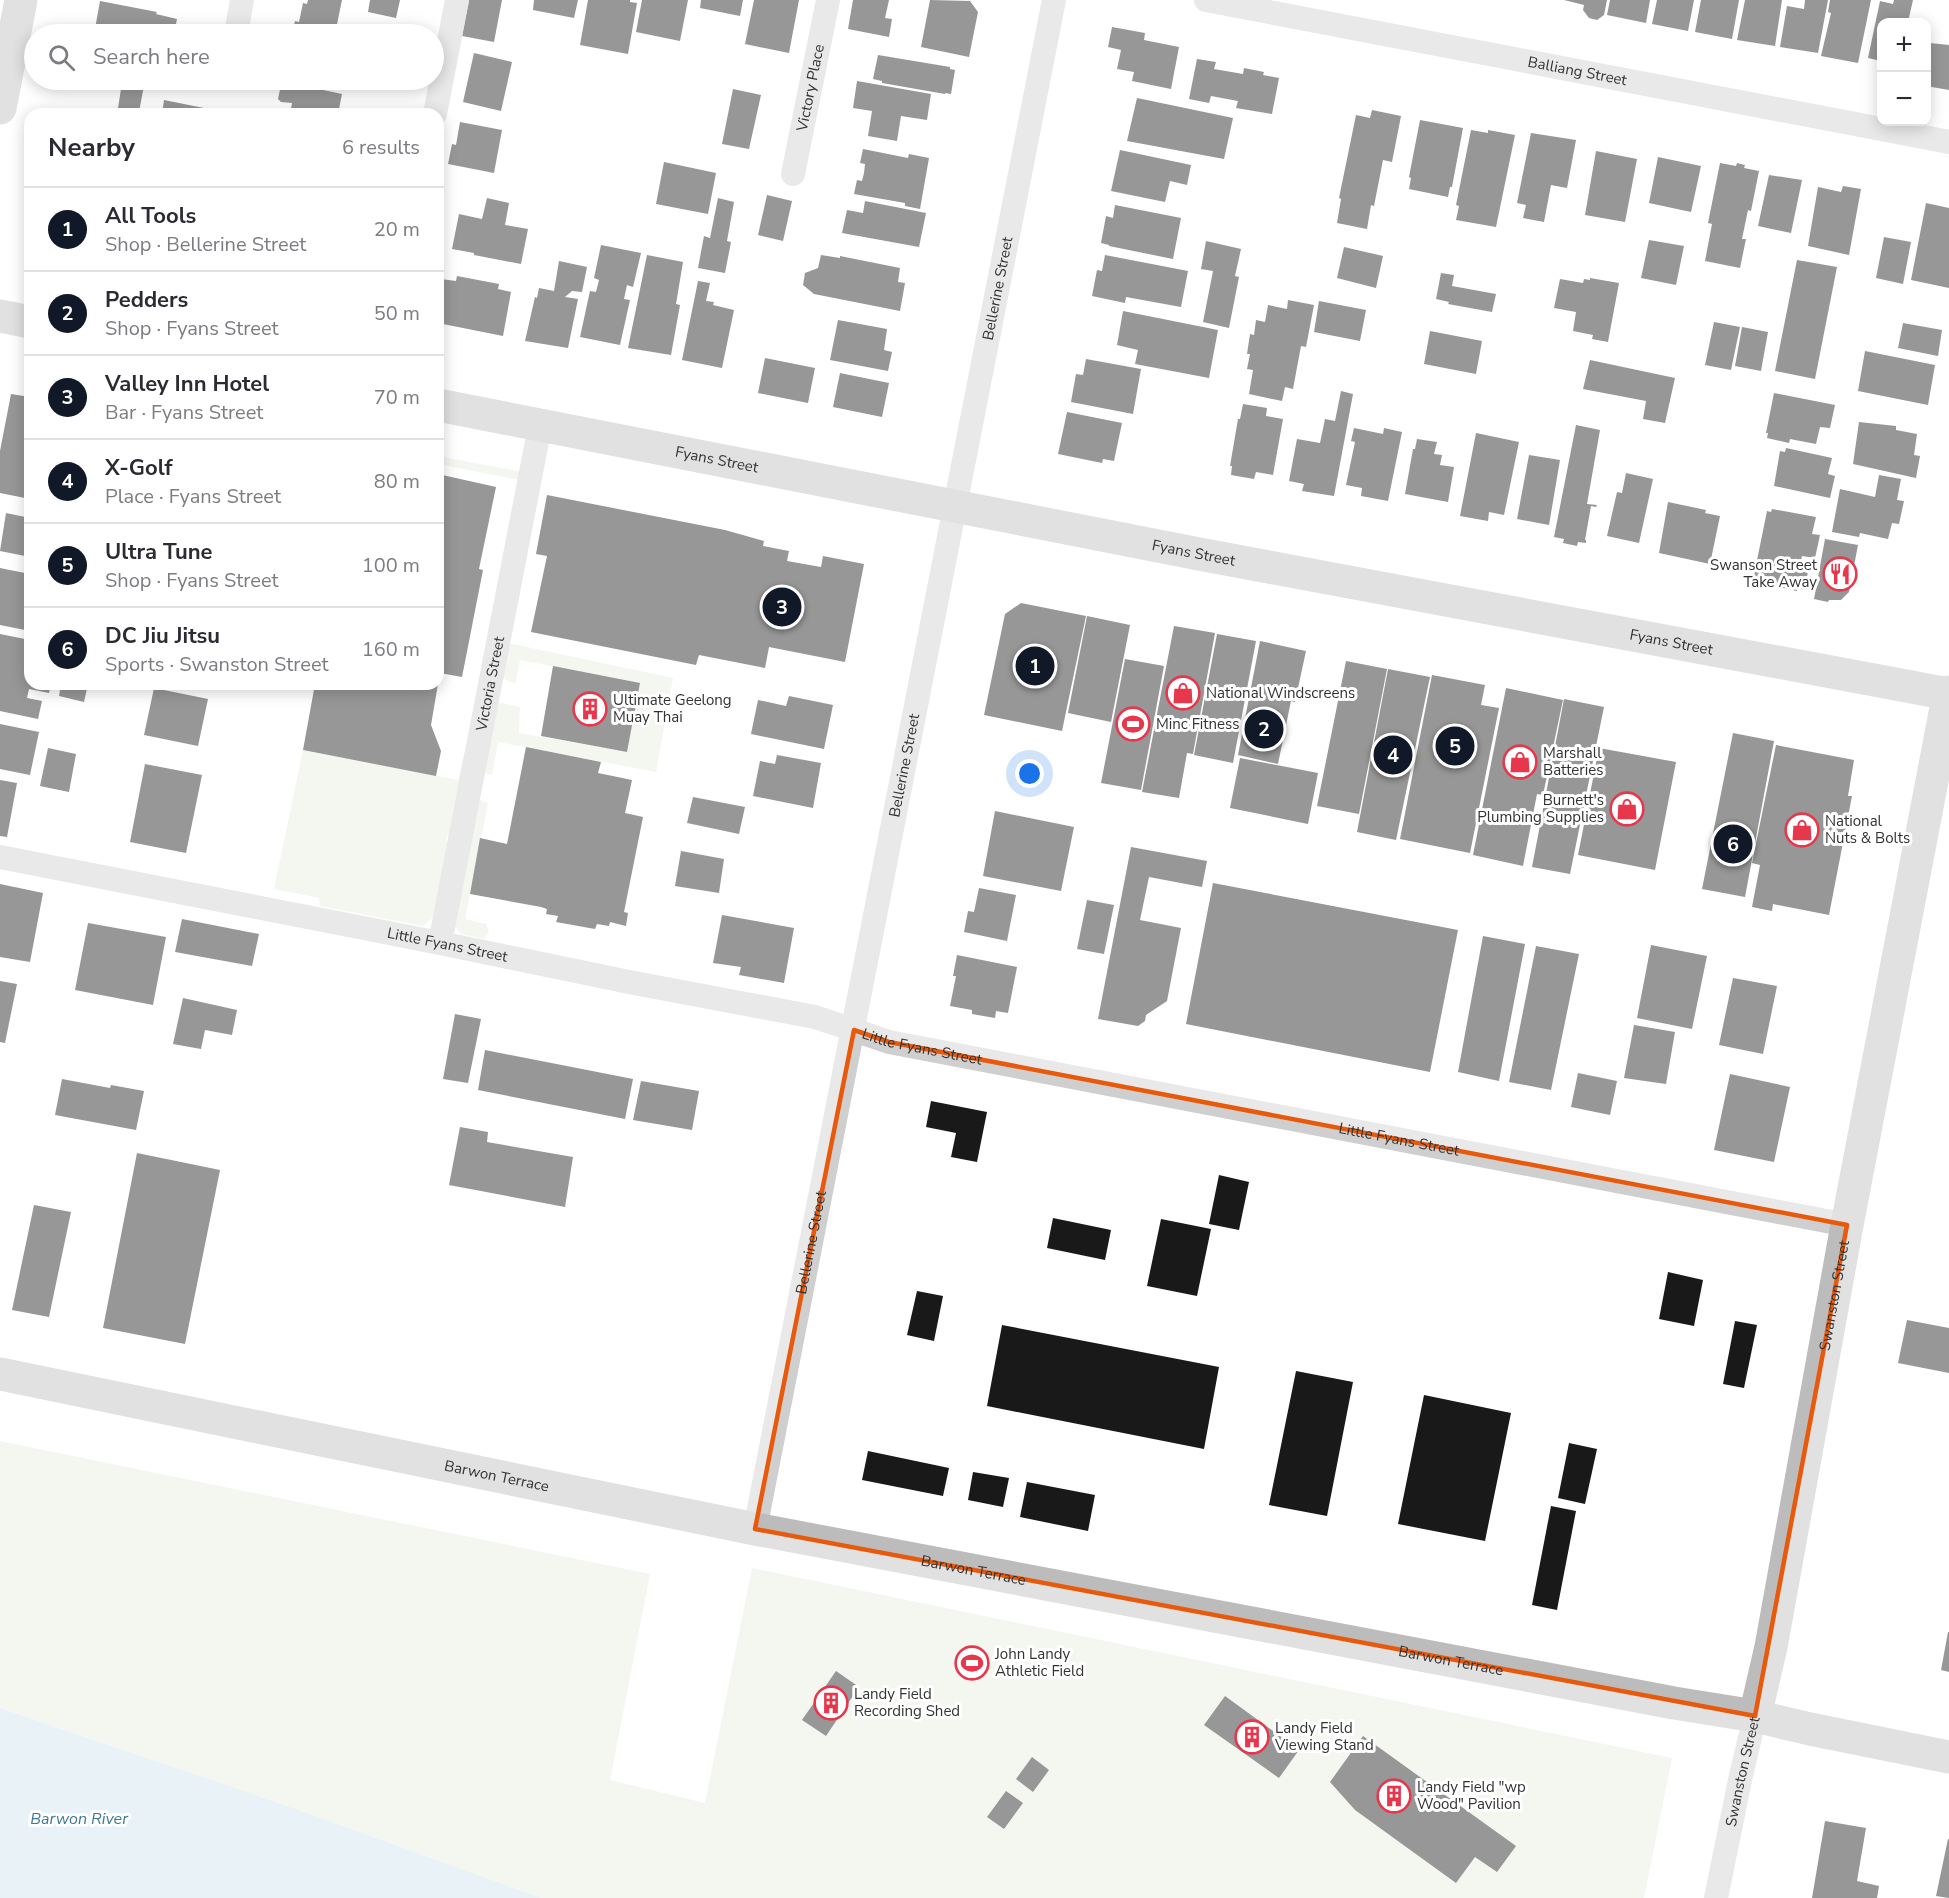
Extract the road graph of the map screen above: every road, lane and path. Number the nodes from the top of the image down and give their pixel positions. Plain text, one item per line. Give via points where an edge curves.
1 (21, 0) edge
2 (243, 0) edge
3 (457, 0) edge
4 (828, 0) edge
5 (1054, 0) edge
6 (1206, 0) edge
7 (238, 24) edge
8 (444, 67) edge
9 (440, 90) edge
10 (0, 108) edge
11 (436, 108) edge
12 (1949, 142) edge
13 (793, 174) dead end
14 (0, 316) edge
15 (24, 321) edge
16 (444, 406) edge
17 (540, 426) junction
18 (954, 505) junction
19 (1949, 693) edge
20 (0, 857) edge
21 (440, 943) junction
22 (854, 1030) junction
23 (1847, 1225) junction
24 (0, 1374) edge
25 (755, 1529) junction
26 (1755, 1716) junction
27 (1949, 1757) edge
28 (1716, 1898) edge

1 - 10 street
2 - 7 street
3 - 8 street
4 - 13 street, Victory Place
5 - 18 street, Bellerine Street
6 - 12 street, Balliang Street
9 - 11 street
14 - 15 street
16 - 17 street, Fyans Street
17 - 18 street, Fyans Street
17 - 21 street, Victoria Street
18 - 19 street, Fyans Street
18 - 22 street, Bellerine Street
19 - 23 street, Swanston Street
20 - 21 street, Little Fyans Street
21 - 22 street, Little Fyans Street via 814,1017
22 - 23 street, Little Fyans Street via 889,1042
22 - 25 street, Bellerine Street
23 - 26 street, Swanston Street via 1771,1647
24 - 25 street, Barwon Terrace
25 - 26 street, Barwon Terrace
26 - 27 street, Barwon Terrace
26 - 28 street, Swanston Street

